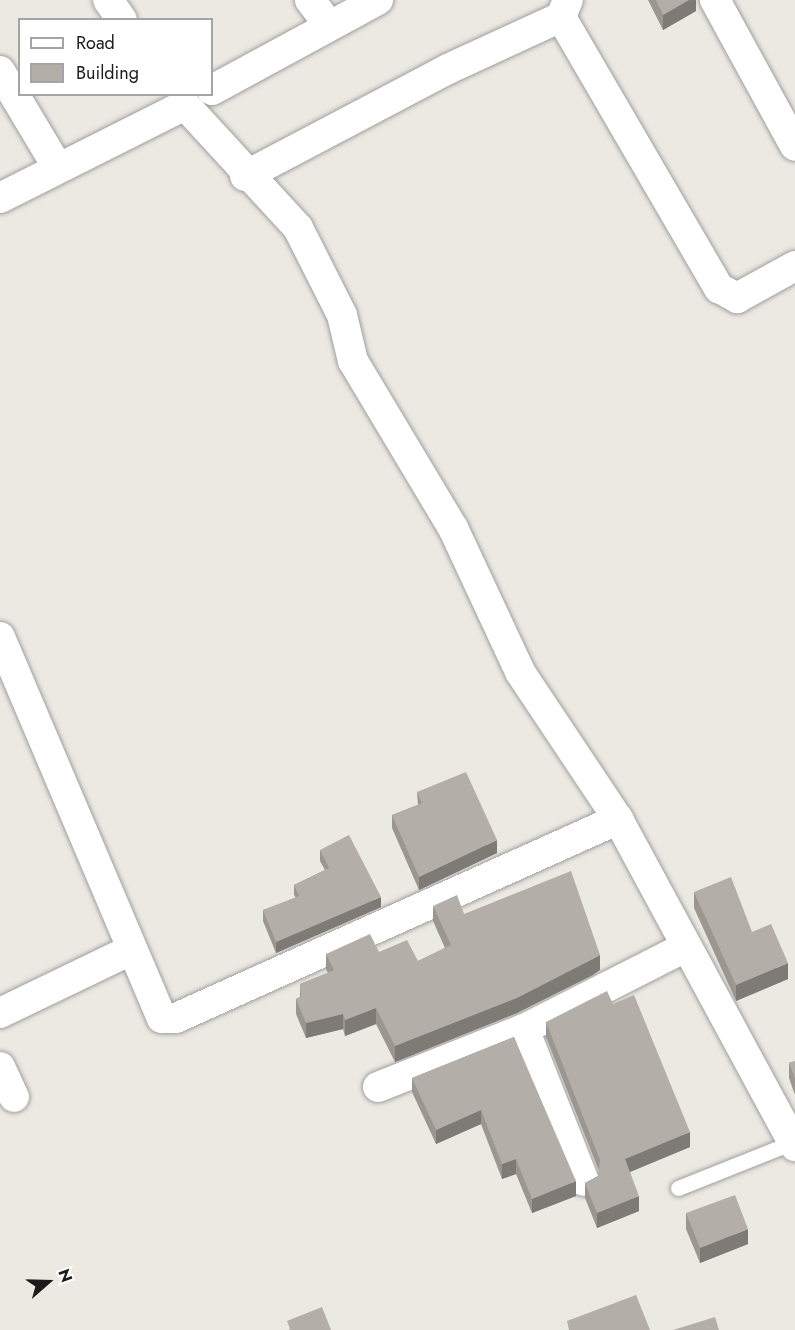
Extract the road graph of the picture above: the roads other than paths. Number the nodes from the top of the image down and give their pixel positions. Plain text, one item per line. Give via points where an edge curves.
1 (108, 0) edge
2 (310, 0) edge
3 (378, 0) edge
4 (715, 0) edge
5 (565, 9) edge
6 (121, 18) edge
7 (329, 25) junction
8 (0, 71) edge
9 (213, 89) edge
10 (188, 98) edge
11 (795, 146) edge
12 (58, 168) junction
13 (245, 176) junction
14 (0, 198) edge
15 (795, 266) edge
16 (0, 637) edge
17 (618, 819) junction
18 (684, 948) junction
19 (131, 950) junction
20 (0, 1013) edge
21 (524, 1029) junction
22 (0, 1067) edge
23 (378, 1087) dead end
24 (14, 1097) dead end
25 (794, 1144) edge
26 (584, 1181) edge
27 (678, 1188) dead end

1 - 6 street
2 - 7 street
3 - 7 street
4 - 11 street
5 - 13 street
5 - 15 street via 718,288 737,298
7 - 9 street
8 - 12 street
10 - 12 street
10 - 13 street
12 - 14 street
13 - 17 street via 298,228 342,315 353,361 453,528 520,672
16 - 19 street
17 - 18 street
17 - 19 street via 176,1018 162,1018
18 - 21 street
18 - 25 street
19 - 20 street
21 - 23 street
21 - 26 street
22 - 24 street
25 - 27 lane

